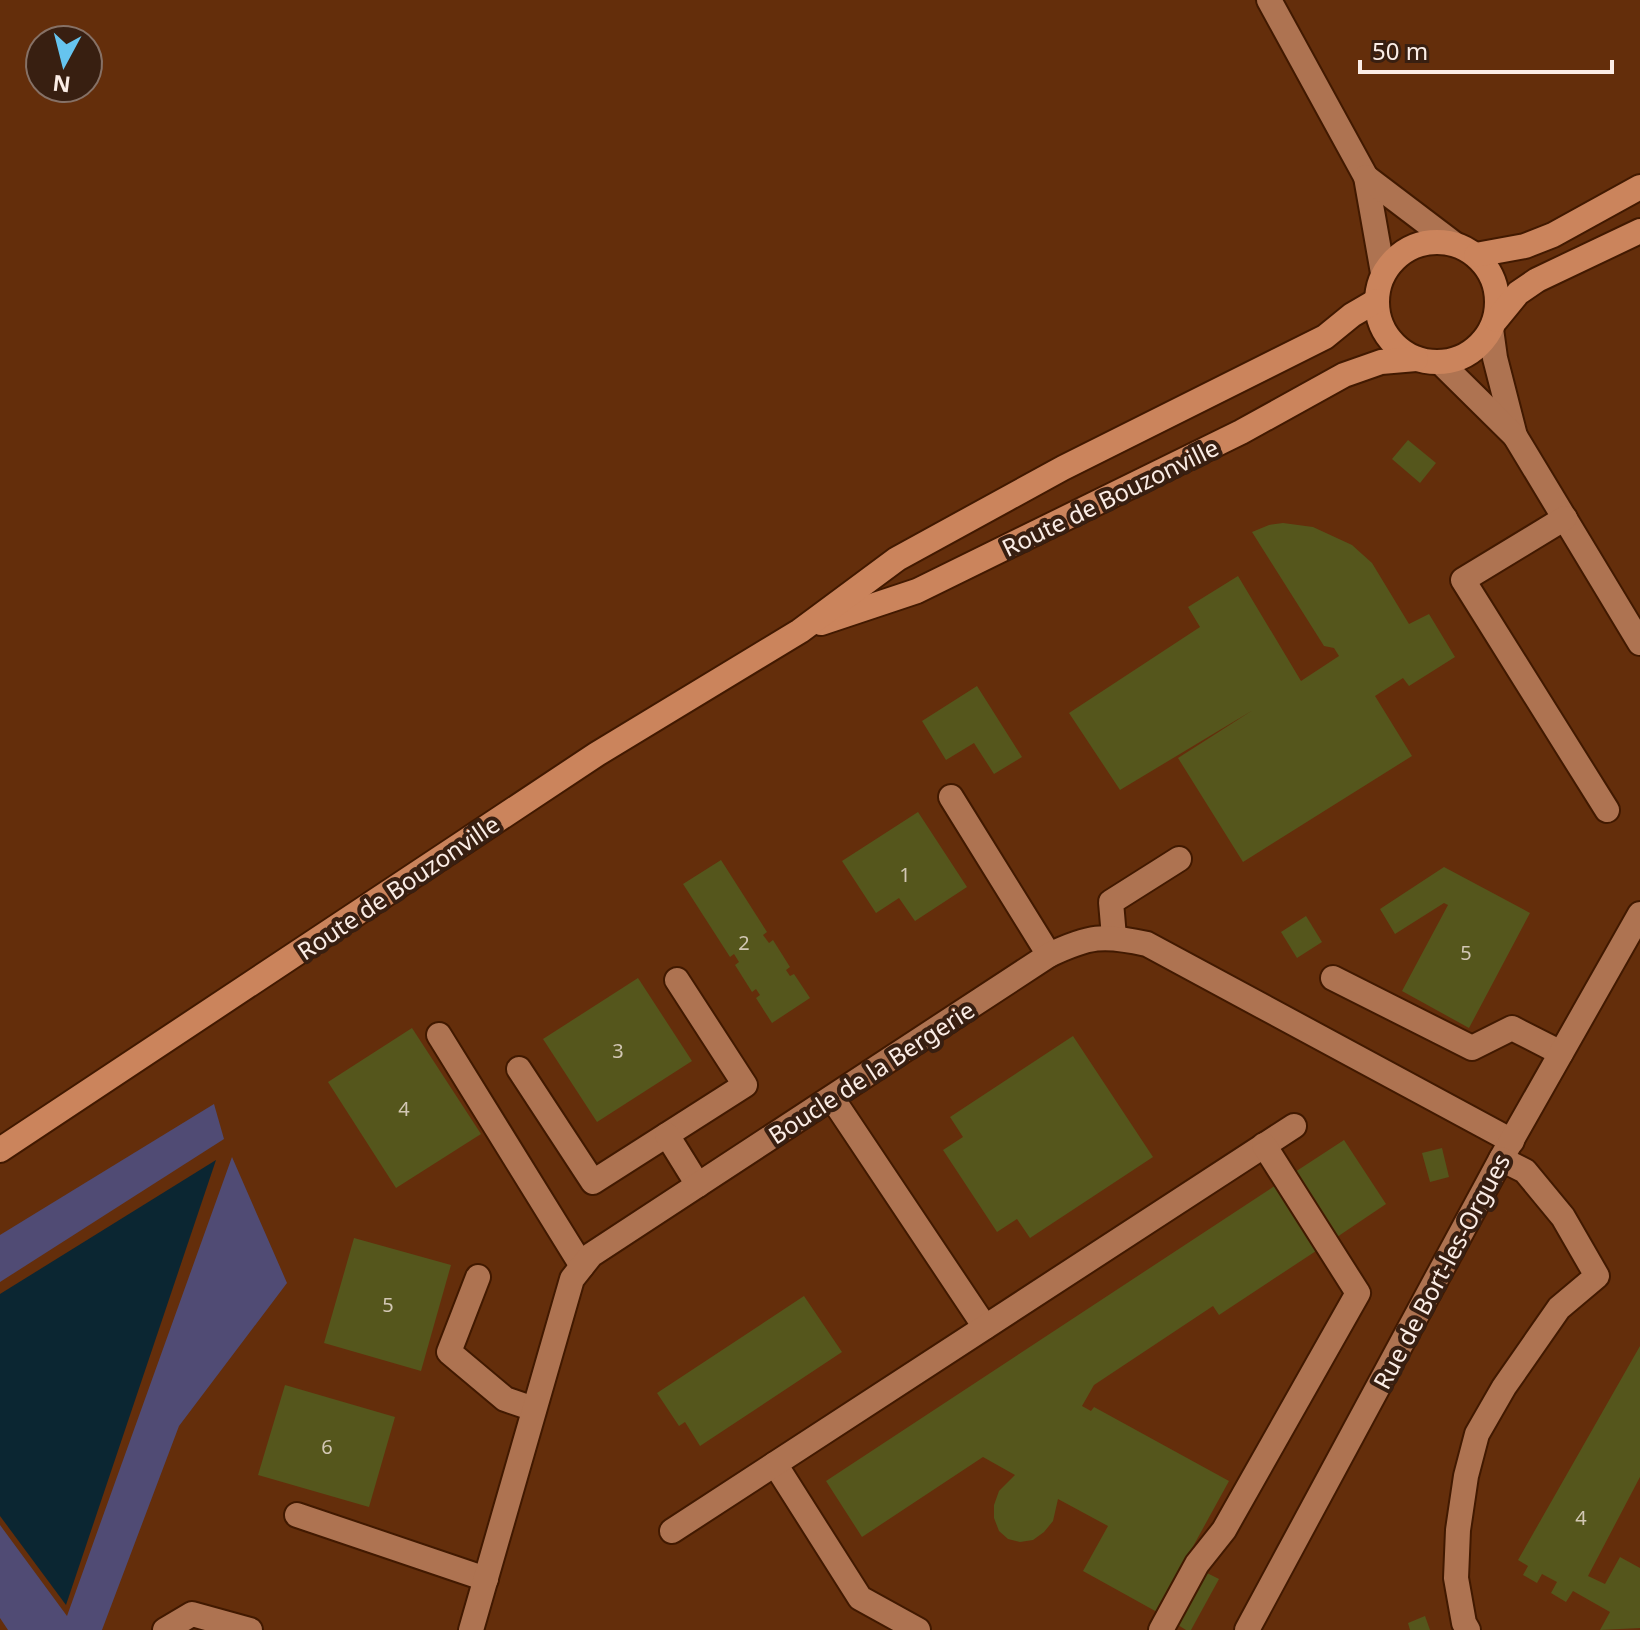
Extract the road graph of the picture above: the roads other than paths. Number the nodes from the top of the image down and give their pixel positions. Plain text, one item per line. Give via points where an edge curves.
1 (1269, 0) edge
2 (1366, 177) junction
3 (1640, 187) edge
4 (1640, 231) edge
5 (1453, 243) junction
6 (1476, 255) junction
7 (1383, 273) junction
8 (1376, 301) junction
9 (1493, 326) junction
10 (1428, 361) junction
11 (1515, 436) junction
12 (1565, 518) junction
13 (800, 631) junction
14 (1640, 643) edge
15 (951, 797) dead end
16 (1607, 810) dead end
17 (1179, 859) dead end
18 (1640, 914) edge
19 (1114, 937) junction
20 (1049, 955) junction
21 (1333, 978) dead end
22 (677, 980) dead end
23 (439, 1035) dead end
24 (1561, 1053) junction
25 (519, 1069) dead end
26 (832, 1098) junction
27 (1294, 1126) dead end
28 (667, 1135) junction
29 (1264, 1145) junction
30 (0, 1150) edge
31 (1506, 1150) junction
32 (698, 1185) junction
33 (582, 1266) junction
34 (478, 1277) dead end
35 (985, 1327) junction
36 (534, 1409) junction
37 (775, 1464) junction
38 (297, 1515) dead end
39 (672, 1531) dead end
40 (486, 1579) junction
41 (165, 1630) edge
42 (250, 1630) edge
43 (471, 1630) edge
44 (918, 1630) edge
45 (1161, 1630) edge
46 (1247, 1630) edge
47 (1468, 1630) edge

1 - 2 street
2 - 5 street
2 - 7 street
3 - 6 main road via 1553,235
4 - 9 main road via 1537,280 1518,293
5 - 6 main road
5 - 7 main road via 1426,242 1402,252
6 - 9 main road via 1492,275 1498,298
7 - 8 main road
8 - 10 main road via 1382,329 1396,347
8 - 13 main road, Route de Bouzonville via 1325,337 1063,468 897,559
9 - 10 main road via 1484,342 1464,356
9 - 11 street via 1495,358
10 - 11 street
10 - 13 main road, Route de Bouzonville via 1381,362 1344,375 1241,432 917,591
11 - 12 street
12 - 14 street
12 - 16 street via 1463,580
13 - 30 main road, Route de Bouzonville via 597,754
15 - 20 street
17 - 19 street via 1111,902
18 - 24 street, Rue de Bort-les-Orgues
19 - 20 street, Boucle de la Bergerie via 1081,940
19 - 31 street, Boucle de la Bergerie via 1147,944
20 - 26 street, Boucle de la Bergerie
21 - 24 street via 1472,1048 1512,1028
22 - 28 street via 745,1085
23 - 33 street
24 - 31 street, Rue de Bort-les-Orgues
25 - 28 street via 593,1182
26 - 32 street, Boucle de la Bergerie
26 - 35 street
27 - 29 street
28 - 32 street
29 - 35 street
29 - 45 street via 1358,1293
31 - 46 street, Rue de Bort-les-Orgues
31 - 47 street, Boucle de la Bergerie via 1563,1217 1597,1276 1559,1308 1477,1434 1458,1530 1456,1578
32 - 33 street, Boucle de la Bergerie
33 - 36 street, Boucle de la Bergerie via 572,1279
34 - 36 street via 449,1352 505,1399
35 - 37 street
36 - 40 street, Boucle de la Bergerie
37 - 39 street
37 - 44 street via 860,1598
38 - 40 street
40 - 43 street, Boucle de la Bergerie
41 - 42 street via 192,1614

